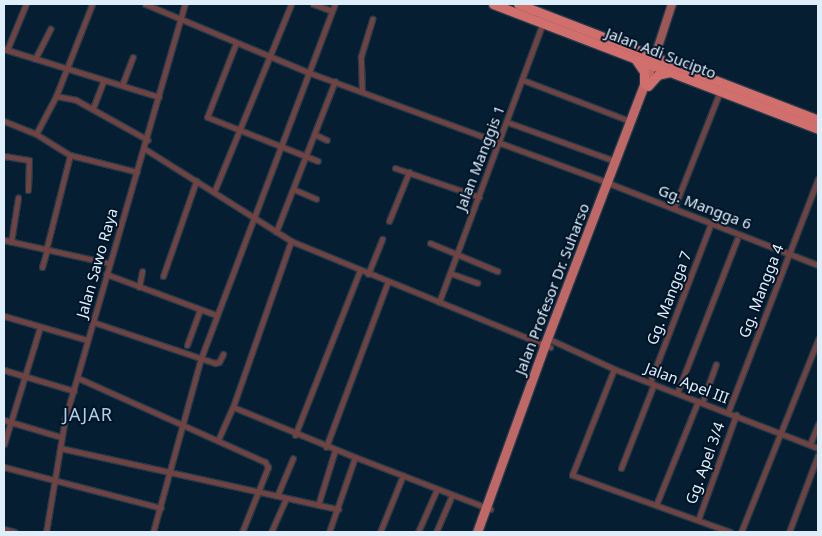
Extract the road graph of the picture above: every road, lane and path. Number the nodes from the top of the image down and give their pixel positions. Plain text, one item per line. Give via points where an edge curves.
1 (26, 4) edge
2 (92, 4) edge
3 (145, 4) edge
4 (185, 4) edge
5 (290, 4) edge
6 (313, 4) edge
7 (335, 4) edge
8 (493, 4) edge
9 (518, 4) edge
10 (672, 4) edge
11 (332, 11) junction
12 (179, 19) junction
13 (372, 19) dead end
14 (544, 22) junction
15 (50, 29) dead end
16 (236, 43) junction
17 (6, 49) edge
18 (133, 57) dead end
19 (270, 57) junction
20 (635, 58) junction
21 (35, 59) junction
22 (656, 59) junction
23 (64, 70) junction
24 (673, 72) junction
25 (310, 73) junction
26 (104, 80) junction
27 (523, 80) junction
28 (335, 81) junction
29 (122, 85) junction
30 (646, 85) junction
31 (362, 91) junction
32 (720, 91) junction
33 (56, 96) junction
34 (159, 97) junction
35 (92, 108) junction
36 (818, 120) edge
37 (4, 121) edge
38 (630, 121) junction
39 (507, 122) junction
40 (818, 129) edge
41 (240, 130) junction
42 (36, 134) junction
43 (314, 134) junction
44 (148, 140) junction
45 (327, 140) dead end
46 (499, 142) junction
47 (281, 146) junction
48 (145, 149) junction
49 (70, 155) junction
50 (305, 155) junction
51 (4, 156) edge
52 (318, 161) dead end
53 (615, 161) junction
54 (395, 168) dead end
55 (137, 172) junction
56 (409, 172) junction
57 (818, 179) edge
58 (196, 181) junction
59 (609, 183) junction
60 (293, 189) junction
61 (28, 190) dead end
62 (214, 192) junction
63 (478, 197) junction
64 (18, 198) dead end
65 (316, 198) dead end
66 (674, 208) junction
67 (253, 218) junction
68 (389, 221) dead end
69 (711, 223) junction
70 (276, 232) junction
71 (382, 239) dead end
72 (737, 239) dead end
73 (4, 240) edge
74 (292, 241) junction
75 (11, 242) junction
76 (430, 243) dead end
77 (46, 250) junction
78 (789, 254) junction
79 (457, 255) junction
80 (108, 263) junction
81 (818, 265) edge
82 (42, 267) dead end
83 (360, 270) junction
84 (142, 271) dead end
85 (497, 271) dead end
86 (450, 273) junction
87 (106, 274) junction
88 (368, 274) junction
89 (163, 276) dead end
90 (388, 281) junction
91 (477, 283) dead end
92 (139, 287) junction
93 (439, 302) junction
94 (200, 309) junction
95 (216, 315) junction
96 (4, 316) edge
97 (93, 322) junction
98 (40, 327) junction
99 (818, 338) edge
100 (87, 340) junction
101 (548, 342) junction
102 (187, 345) dead end
103 (223, 354) dead end
104 (201, 358) junction
105 (716, 364) dead end
106 (614, 369) junction
107 (4, 370) edge
108 (23, 376) junction
109 (78, 378) junction
110 (652, 383) junction
111 (74, 391) junction
112 (676, 393) junction
113 (700, 402) junction
114 (233, 407) junction
115 (728, 412) junction
116 (736, 415) junction
117 (4, 420) edge
118 (10, 422) junction
119 (183, 424) junction
120 (818, 424) edge
121 (782, 433) junction
122 (295, 435) junction
123 (61, 437) junction
124 (218, 440) junction
125 (4, 444) edge
126 (810, 444) junction
127 (326, 447) junction
128 (60, 448) junction
129 (818, 448) edge
130 (335, 450) junction
131 (818, 455) edge
132 (355, 457) junction
133 (293, 458) dead end
134 (4, 467) edge
135 (621, 468) dead end
136 (170, 471) junction
137 (403, 475) junction
138 (55, 482) junction
139 (436, 489) junction
140 (256, 492) junction
141 (452, 495) junction
142 (276, 496) junction
143 (286, 498) junction
144 (656, 504) junction
145 (318, 505) junction
146 (160, 508) junction
147 (488, 508) junction
148 (338, 509) junction
149 (698, 520) junction
150 (4, 530) edge
151 (15, 532) edge
152 (46, 532) edge
153 (153, 532) edge
154 (242, 532) edge
155 (272, 532) edge
156 (329, 532) edge
157 (380, 532) edge
158 (418, 532) edge
159 (436, 532) edge
160 (477, 532) edge
161 (482, 532) edge
162 (730, 532) edge
163 (741, 532) edge
164 (789, 532) edge

1 - 17 street
2 - 23 street
3 - 12 street, Gg. Mangga 6
4 - 12 street, Jalan Sawo Raya
5 - 19 street
6 - 11 street
7 - 11 street
8 - 14 highway, Jalan Adi Sucipto
9 - 22 highway, Jalan Adi Sucipto
10 - 22 main road
11 - 25 street
12 - 16 street, Gg. Mangga 6
12 - 34 street, Jalan Sawo Raya
13 - 31 street via 361,56
14 - 20 highway, Jalan Adi Sucipto
14 - 27 street, Jalan Manggis 1
15 - 21 street
16 - 19 street, Gg. Mangga 6
16 - 41 street via 207,117
17 - 21 street
18 - 29 street
19 - 25 street, Gg. Mangga 6
19 - 41 street
20 - 22 highway, Jalan Adi Sucipto
20 - 30 highway via 643,69
21 - 23 street
22 - 24 highway, Jalan Adi Sucipto
22 - 30 main road, Jalan Profesor Dr. Suharso
22 - 36 highway, Jalan Adi Sucipto
23 - 26 street
23 - 33 street
24 - 30 highway via 658,75
24 - 32 highway, Jalan Adi Sucipto
25 - 28 street, Gg. Mangga 6
25 - 47 street
26 - 29 street
26 - 35 street
27 - 38 street
27 - 39 street, Jalan Manggis 1
28 - 31 street, Gg. Mangga 6
28 - 43 street
29 - 34 street
30 - 38 main road, Jalan Profesor Dr. Suharso
30 - 59 main road, Jalan Profesor Dr. Suharso
31 - 46 street, Gg. Mangga 6
32 - 40 highway, Jalan Adi Sucipto
32 - 66 street
33 - 35 street via 71,98
33 - 42 street
34 - 44 street, Jalan Sawo Raya
35 - 44 street
37 - 42 street
38 - 53 main road, Jalan Profesor Dr. Suharso
39 - 46 street, Jalan Manggis 1
39 - 53 street
41 - 47 street
41 - 62 street
42 - 49 street
43 - 45 street
43 - 50 street
44 - 48 street, Jalan Sawo Raya
46 - 59 street, Gg. Mangga 6
46 - 63 street, Jalan Manggis 1
47 - 50 street
47 - 67 street
48 - 55 street, Jalan Sawo Raya
48 - 58 street, Jalan Apel III
49 - 55 street
49 - 77 street
50 - 52 street
50 - 60 street
51 - 61 street via 29,160
53 - 59 main road, Jalan Profesor Dr. Suharso
54 - 56 street
55 - 80 street, Jalan Sawo Raya
56 - 63 street
56 - 68 street
57 - 78 street, Gg. Mangga 4
58 - 62 street, Jalan Apel III
58 - 89 street
59 - 66 street, Gg. Mangga 6
59 - 101 main road, Jalan Profesor Dr. Suharso
60 - 65 street
60 - 70 street
62 - 67 street, Jalan Apel III
63 - 79 street, Jalan Manggis 1
64 - 75 street
66 - 69 street, Gg. Mangga 6
67 - 70 street, Jalan Apel III
67 - 95 street
69 - 78 street, Gg. Mangga 6
69 - 110 street, Gg. Mangga 7
70 - 74 street, Jalan Apel III
71 - 88 street
72 - 112 street
73 - 75 street
74 - 83 street, Jalan Apel III
74 - 114 street
75 - 77 street
76 - 79 street
77 - 80 street
77 - 82 street
78 - 81 street, Gg. Mangga 6
78 - 115 street, Gg. Mangga 4
79 - 85 street
79 - 86 street, Jalan Manggis 1
80 - 87 street, Jalan Sawo Raya
83 - 88 street, Jalan Apel III
83 - 122 street via 315,392
84 - 92 street
86 - 91 street
86 - 93 street, Jalan Manggis 1
87 - 92 street
87 - 97 street, Jalan Sawo Raya
88 - 90 street, Jalan Apel III
90 - 93 street, Jalan Apel III
90 - 127 street
92 - 94 street
93 - 101 street, Jalan Apel III
94 - 95 street
94 - 102 street
95 - 104 street
96 - 98 street
97 - 100 street, Jalan Sawo Raya
97 - 104 street
98 - 100 street
98 - 108 street
99 - 121 street
100 - 109 street, Jalan Sawo Raya
101 - 106 street, Jalan Apel III
101 - 147 main road, Jalan Profesor Dr. Suharso
103 - 104 street via 217,363
104 - 119 street
105 - 113 street
106 - 110 street, Jalan Apel III
106 - 144 street via 572,475
107 - 108 street
108 - 111 street
108 - 118 street
109 - 111 street, Jalan Sawo Raya
109 - 119 street
110 - 112 street, Jalan Apel III
110 - 135 street, Gg. Mangga 7
111 - 123 street, Jalan Sawo Raya
112 - 113 street, Jalan Apel III
113 - 115 street, Jalan Apel III
113 - 144 street
114 - 122 street
114 - 124 street
115 - 116 street, Jalan Apel III
116 - 121 street, Jalan Apel III
116 - 149 street, Gg. Apel 3/4
117 - 118 street
118 - 123 street
118 - 125 street
119 - 124 street
119 - 136 street
120 - 126 street
121 - 126 street, Jalan Apel III
121 - 163 street
122 - 127 street
123 - 128 street, Jalan Sawo Raya
124 - 140 street via 267,464
126 - 129 street, Jalan Apel III
127 - 130 street
128 - 136 street
128 - 138 street, Jalan Sawo Raya
130 - 132 street
130 - 145 street
131 - 164 street
132 - 137 street
132 - 148 street
133 - 142 street
134 - 138 street
136 - 140 street
136 - 146 street
137 - 139 street
137 - 157 street
138 - 146 street
138 - 152 street, Jalan Sawo Raya
139 - 141 street
139 - 158 street
140 - 142 street
140 - 154 street
141 - 147 street
141 - 159 street
142 - 143 street
143 - 145 street
143 - 155 street
144 - 149 street
145 - 148 street
146 - 153 street
147 - 160 main road, Jalan Profesor Dr. Suharso
147 - 161 main road, Jalan Profesor Dr. Suharso
148 - 156 street
149 - 162 street
150 - 151 street

